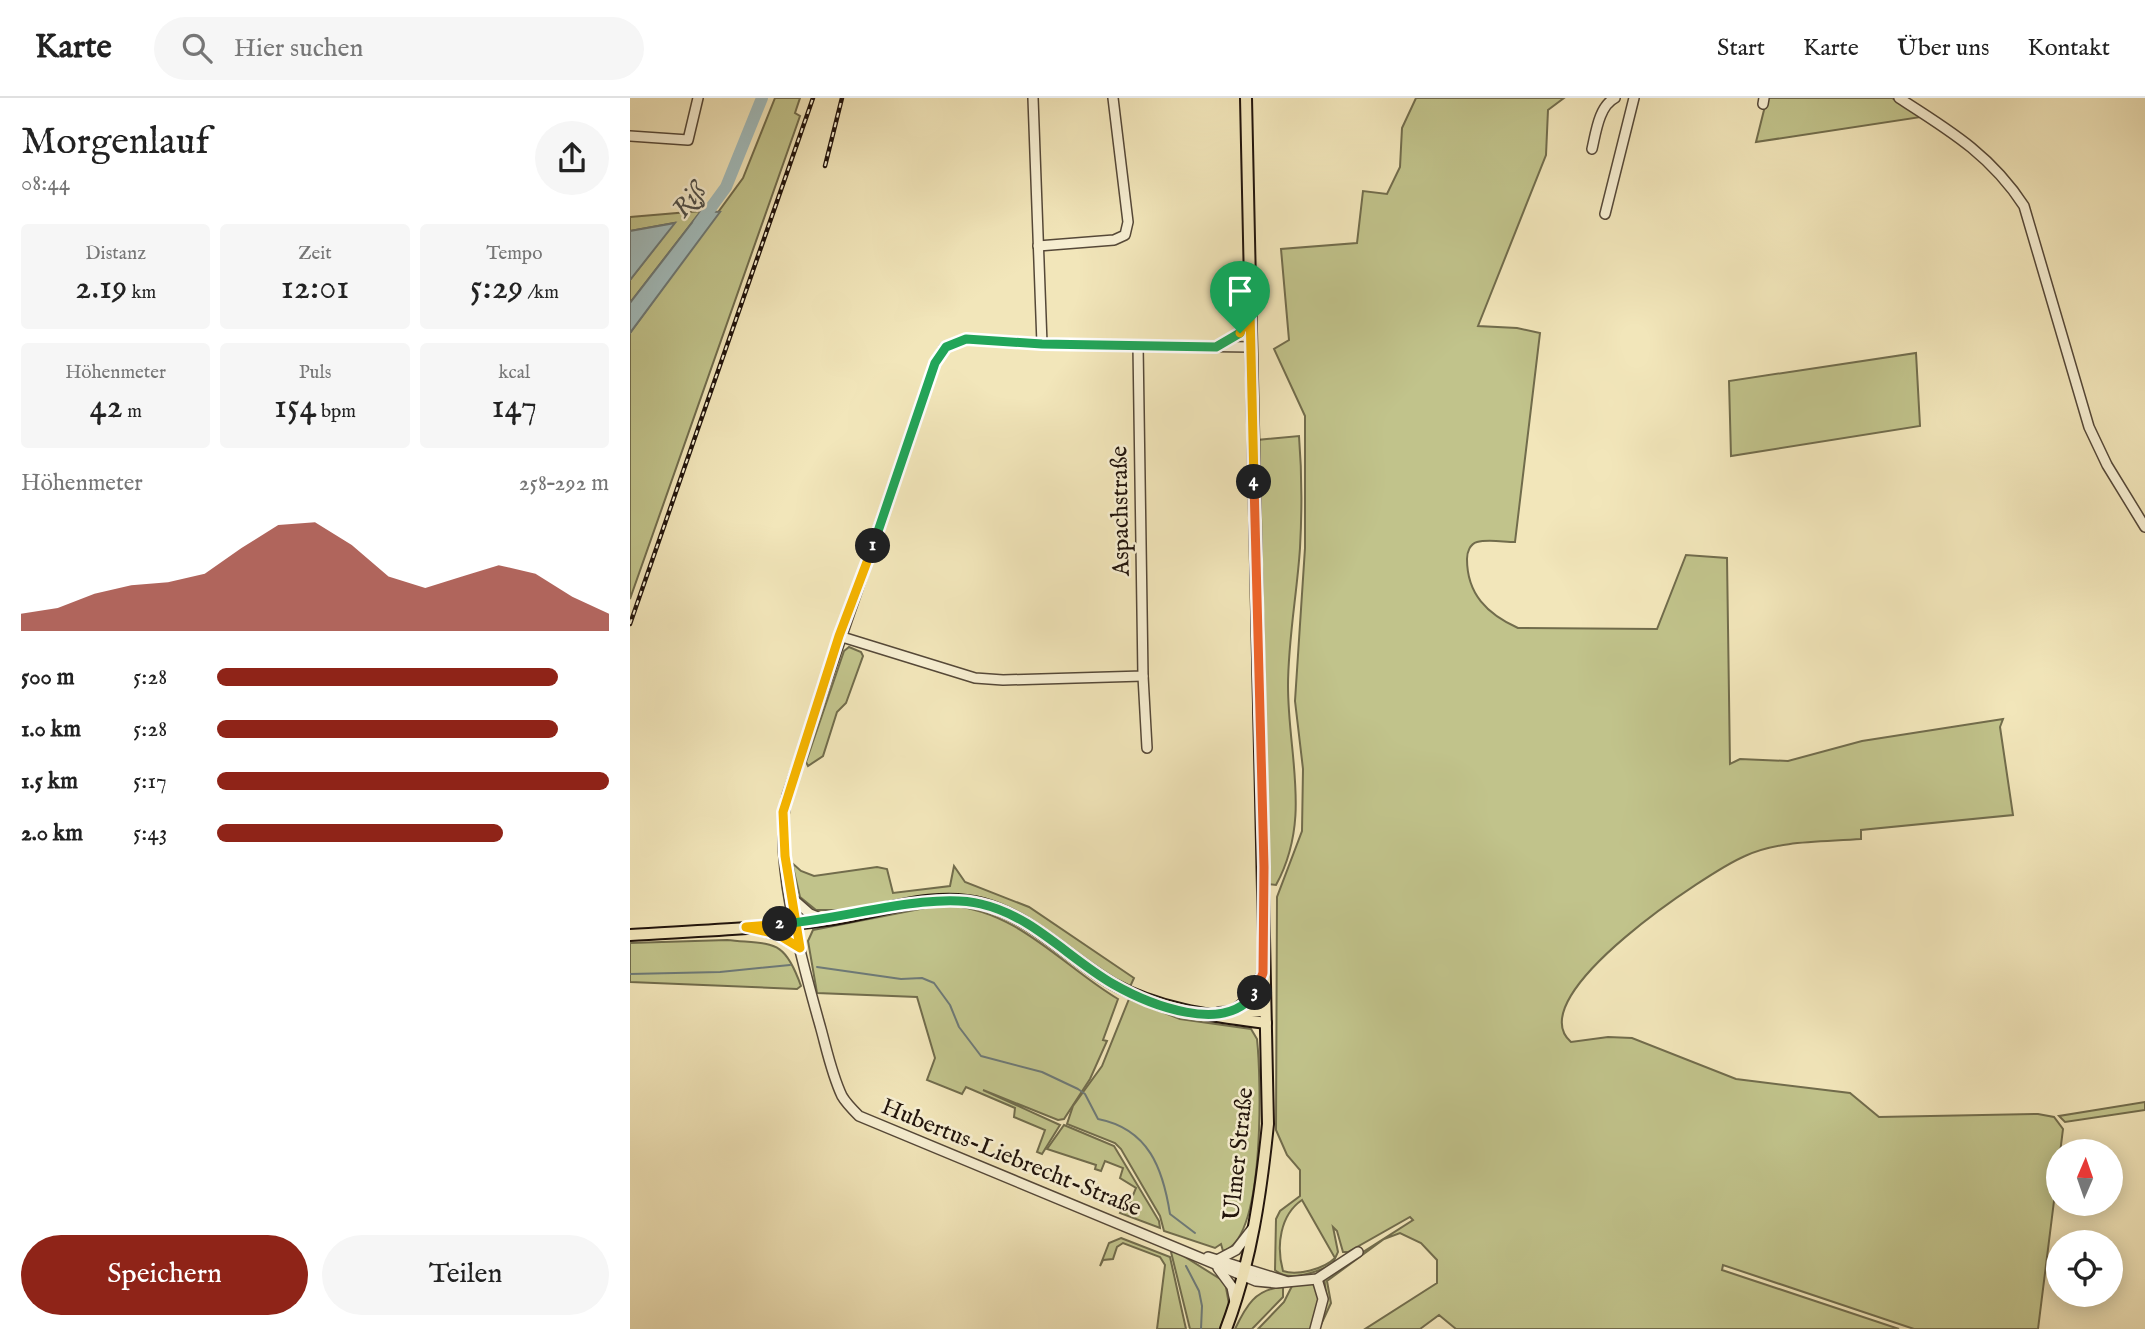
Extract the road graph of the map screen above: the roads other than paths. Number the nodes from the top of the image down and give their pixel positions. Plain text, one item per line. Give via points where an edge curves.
1 (698, 98) edge
2 (1033, 98) edge
3 (1114, 98) edge
4 (1246, 98) edge
5 (1615, 98) edge
6 (1634, 98) edge
7 (1899, 98) edge
8 (630, 136) edge
9 (1592, 149) dead end
10 (1605, 214) dead end
11 (1038, 246) junction
12 (1250, 311) junction
13 (1042, 344) junction
14 (1138, 345) junction
15 (1216, 347) junction
16 (1251, 347) junction
17 (2145, 527) edge
18 (839, 636) junction
19 (1143, 676) junction
20 (1147, 748) dead end
21 (791, 896) junction
22 (827, 920) junction
23 (796, 923) junction
24 (746, 927) junction
25 (630, 934) edge
26 (800, 948) junction
27 (1263, 973) junction
28 (1234, 1011) junction
29 (1265, 1011) junction
30 (1211, 1014) junction
31 (1266, 1023) junction
32 (1254, 1227) junction
33 (1358, 1252) dead end
34 (1216, 1262) junction
35 (1245, 1272) junction
36 (1317, 1279) junction
37 (1236, 1302) junction
38 (1226, 1329) edge
39 (1315, 1329) edge

1 - 8 street via 688,140
2 - 11 street
3 - 11 street via 1128,222 1125,235 1114,240
4 - 12 main road, Ulmer Straße
5 - 9 street via 1600,118
6 - 10 street
7 - 17 street via 1986,159 2006,178 2024,206 2089,427
11 - 13 street
12 - 15 street via 1240,333
12 - 16 main road, Ulmer Straße
13 - 14 street, Hubertus-Liebrecht-Straße
13 - 18 street, Hubertus-Liebrecht-Straße via 966,339 940,352
14 - 15 street, Hubertus-Liebrecht-Straße
14 - 19 street, Aspachstraße
15 - 16 street, Hubertus-Liebrecht-Straße
16 - 27 main road, Ulmer Straße
18 - 19 street via 975,678
18 - 21 street, Hubertus-Liebrecht-Straße via 783,812
19 - 20 street, Aspachstraße
21 - 22 street via 810,915
21 - 23 street, Hubertus-Liebrecht-Straße
22 - 23 main road
22 - 30 main road via 934,901 980,903 1027,923 1139,997
23 - 24 main road
23 - 26 street, Hubertus-Liebrecht-Straße
24 - 25 main road
24 - 26 street via 777,934
26 - 34 street, Hubertus-Liebrecht-Straße via 833,1071 843,1097 859,1116
27 - 28 main road via 1254,995
27 - 29 main road, Ulmer Straße
28 - 29 main road
28 - 30 main road
29 - 31 main road, Ulmer Straße
30 - 31 main road
31 - 32 main road, Ulmer Straße via 1268,1124
32 - 34 street via 1236,1250
32 - 35 main road, Ulmer Straße
33 - 36 street
34 - 35 street, Hubertus-Liebrecht-Straße
34 - 37 street
35 - 36 street, Hubertus-Liebrecht-Straße via 1266,1283
35 - 37 main road, Ulmer Straße
36 - 39 street via 1324,1299
37 - 38 main road, Ulmer Straße

